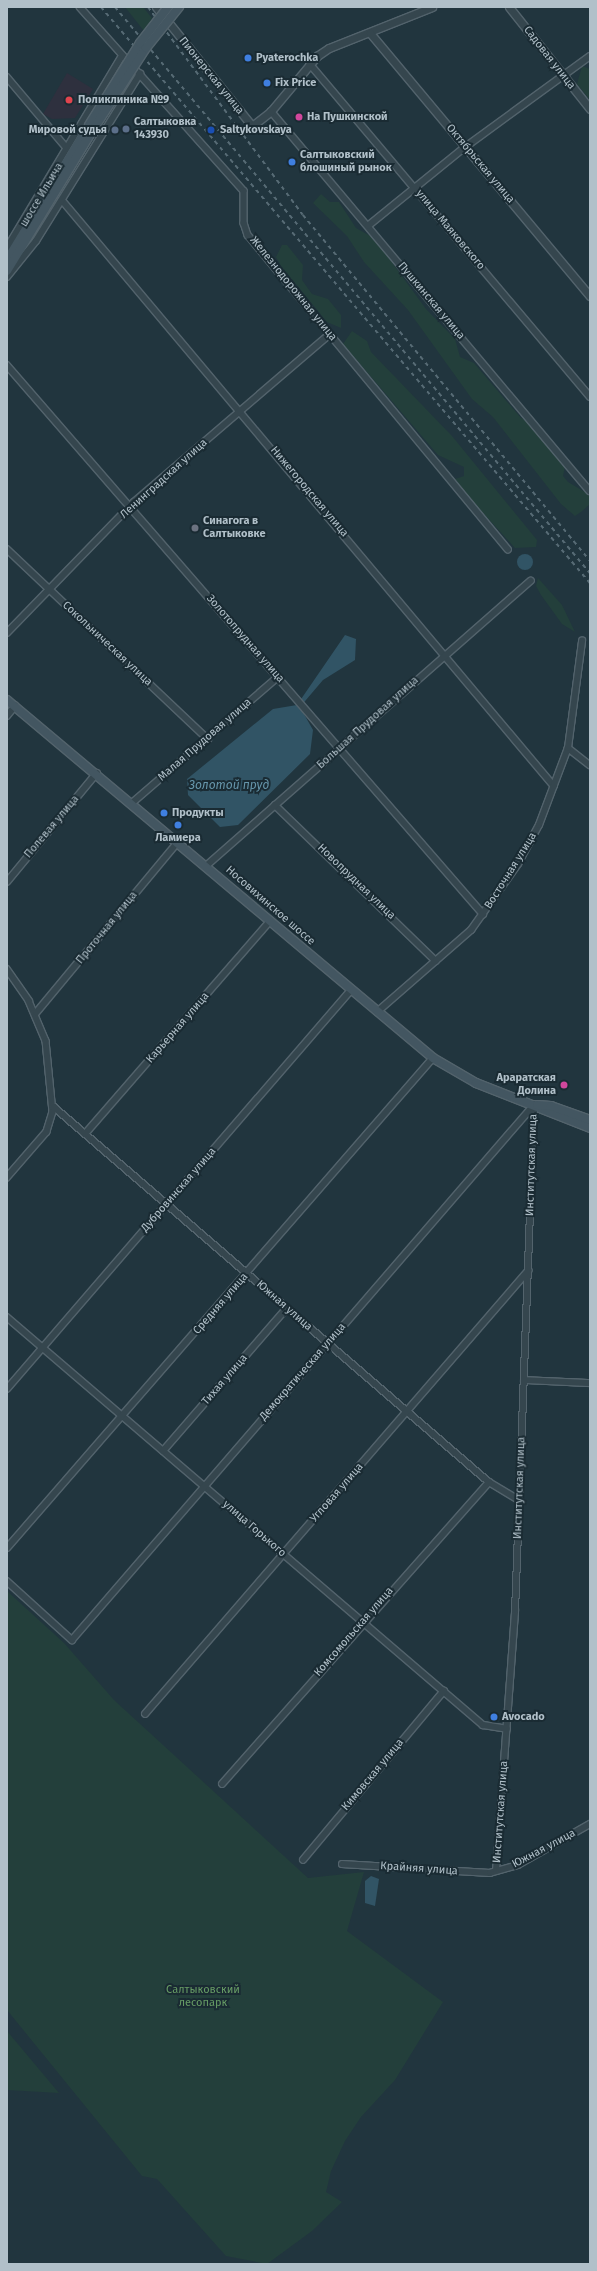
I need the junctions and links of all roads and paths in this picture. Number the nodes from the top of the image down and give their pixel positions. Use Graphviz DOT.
graph roads {
  1 [pos="80,7"];
  2 [pos="155,7"];
  3 [pos="168,7"];
  4 [pos="172,7"];
  5 [pos="179,7"];
  6 [pos="432,7"];
  7 [pos="508,7"];
  8 [pos="164,18"];
  9 [pos="370,33"];
  10 [pos="122,56"];
  11 [pos="590,56"];
  12 [pos="310,64"];
  13 [pos="140,74"];
  14 [pos="562,76"];
  15 [pos="7,77"];
  16 [pos="106,82"];
  17 [pos="127,95"];
  18 [pos="590,109"];
  19 [pos="271,111"];
  20 [pos="92,127"];
  21 [pos="66,147"];
  22 [pos="466,147"];
  23 [pos="414,188"];
  24 [pos="62,200"];
  25 [pos="368,226"];
  26 [pos="8,245"];
  27 [pos="7,260"];
  28 [pos="7,271"];
  29 [pos="7,277"];
  30 [pos="590,296"];
  31 [pos="329,334"];
  32 [pos="7,364"];
  33 [pos="590,397"];
  34 [pos="242,412"];
  35 [pos="590,491"];
  36 [pos="130,506"];
  37 [pos="7,549"];
  38 [pos="508,550"];
  39 [pos="530,581"];
  40 [pos="49,590"];
  41 [pos="7,633"];
  42 [pos="582,640"];
  43 [pos="445,654"];
  44 [pos="278,677"];
  45 [pos="7,700"];
  46 [pos="15,706"];
  47 [pos="7,716"];
  48 [pos="208,738"];
  49 [pos="340,748"];
  50 [pos="568,748"];
  51 [pos="590,765"];
  52 [pos="97,773"];
  53 [pos="554,786"];
  54 [pos="132,803"];
  55 [pos="275,805"];
  56 [pos="178,842"];
  57 [pos="206,866"];
  58 [pos="7,882"];
  59 [pos="483,914"];
  60 [pos="270,921"];
  61 [pos="436,961"];
  62 [pos="7,970"];
  63 [pos="351,990"];
  64 [pos="377,1012"];
  65 [pos="36,1013"];
  66 [pos="433,1058"];
  67 [pos="534,1105"];
  68 [pos="53,1106"];
  69 [pos="590,1120"];
  70 [pos="590,1128"];
  71 [pos="85,1134"];
  72 [pos="7,1178"];
  73 [pos="166,1204"];
  74 [pos="528,1271"];
  75 [pos="248,1274"];
  76 [pos="287,1308"];
  77 [pos="7,1317"];
  78 [pos="328,1344"];
  79 [pos="43,1348"];
  80 [pos="524,1380"];
  81 [pos="590,1383"];
  82 [pos="7,1389"];
  83 [pos="407,1412"];
  84 [pos="124,1417"];
  85 [pos="163,1451"];
  86 [pos="489,1482"];
  87 [pos="205,1486"];
  88 [pos="519,1500"];
  89 [pos="7,1548"];
  90 [pos="284,1554"];
  91 [pos="7,1581"];
  92 [pos="362,1622"];
  93 [pos="444,1691"];
  94 [pos="145,1714"];
  95 [pos="507,1728"];
  96 [pos="222,1784"];
  97 [pos="590,1824"];
  98 [pos="303,1860"];
  99 [pos="342,1864"];
  100 [pos="496,1872"];
  1 -- 10 [label="street, Железнодорожная улица"];
  2 -- 8 [label="street, Пионерская улица"];
  3 -- 20 [label="main road, bridge"];
  4 -- 8 [label="street"];
  5 -- 20 [label="main road, bridge"];
  6 -- 9 [label="street"];
  7 -- 14 [label="street, Садовая улица"];
  8 -- 19 [label="street, Пионерская улица"];
  9 -- 12 [label="street"];
  9 -- 22 [label="street, Октябрьская улица"];
  10 -- 13 [label="street, Железнодорожная улица"];
  10 -- 16 [label="street"];
  11 -- 14 [label="street"];
  12 -- 19 [label="street"];
  12 -- 23 [label="street, улица Маяковского"];
  13 -- 17 [label="street"];
  13 -- 31 [label="street, Железнодорожная улица"];
  14 -- 18 [label="street, Садовая улица"];
  14 -- 22 [label="street"];
  15 -- 21 [label="street"];
  16 -- 17 [label="street"];
  16 -- 21 [label="street"];
  17 -- 24 [label="street"];
  19 -- 25 [label="street, Пушкинская улица"];
  20 -- 27 [label="main road, шоссе Ильича"];
  20 -- 28 [label="main road, шоссе Ильича"];
  21 -- 26 [label="street"];
  22 -- 23 [label="street"];
  22 -- 30 [label="street, Октябрьская улица"];
  23 -- 25 [label="street"];
  23 -- 33 [label="street, улица Маяковского"];
  24 -- 29 [label="street"];
  24 -- 34 [label="street, Нижегородская улица"];
  25 -- 35 [label="street, Пушкинская улица"];
  31 -- 34 [label="street, Ленинградская улица"];
  31 -- 38 [label="street, Железнодорожная улица"];
  32 -- 36 [label="street, Золотопрудная улица"];
  34 -- 36 [label="street, Ленинградская улица"];
  34 -- 43 [label="street, Нижегородская улица"];
  36 -- 40 [label="street, Ленинградская улица"];
  36 -- 44 [label="street, Золотопрудная улица"];
  37 -- 40 [label="street, Сокольническая улица"];
  39 -- 43 [label="street, Большая Прудовая улица"];
  40 -- 41 [label="street, Ленинградская улица"];
  40 -- 48 [label="street, Сокольническая улица"];
  42 -- 50 [label="street, Восточная улица"];
  43 -- 49 [label="street, Большая Прудовая улица"];
  43 -- 53 [label="street, Нижегородская улица"];
  44 -- 48 [label="street, Малая Прудовая улица"];
  44 -- 49 [label="street, Золотопрудная улица"];
  45 -- 46 [label="main road, Носовихинское шоссе"];
  46 -- 47 [label="street"];
  46 -- 52 [label="main road, Носовихинское шоссе"];
  48 -- 54 [label="street, Малая Прудовая улица"];
  49 -- 55 [label="street, Большая Прудовая улица"];
  49 -- 59 [label="street, Золотопрудная улица"];
  50 -- 51 [label="street"];
  50 -- 53 [label="street, Восточная улица"];
  52 -- 54 [label="main road, Носовихинское шоссе"];
  52 -- 58 [label="street, Полевая улица"];
  53 -- 59 [label="street, Восточная улица"];
  54 -- 56 [label="main road, Носовихинское шоссе"];
  55 -- 57 [label="street, Большая Прудовая улица"];
  55 -- 61 [label="street, Новопрудная улица"];
  56 -- 57 [label="main road, Носовихинское шоссе"];
  56 -- 65 [label="street, Проточная улица"];
  57 -- 60 [label="main road, Носовихинское шоссе"];
  59 -- 61 [label="street, Восточная улица"];
  60 -- 63 [label="main road, Носовихинское шоссе"];
  60 -- 71 [label="street, Карьерная улица"];
  61 -- 64 [label="street, Восточная улица"];
  62 -- 65 [label="street"];
  63 -- 64 [label="main road, Носовихинское шоссе"];
  63 -- 73 [label="street, Дубровинская улица"];
  64 -- 66 [label="main road, Носовихинское шоссе"];
  65 -- 68 [label="street"];
  66 -- 67 [label="main road, Носовихинское шоссе"];
  66 -- 75 [label="street, Средняя улица"];
  67 -- 69 [label="main road"];
  67 -- 70 [label="main road"];
  67 -- 74 [label="street, Институтская улица"];
  67 -- 78 [label="street, Демократическая улица"];
  68 -- 71 [label="street, Южная улица"];
  68 -- 72 [label="street"];
  71 -- 73 [label="street, Южная улица"];
  73 -- 75 [label="street, Южная улица"];
  73 -- 79 [label="street, Дубровинская улица"];
  74 -- 80 [label="street, Институтская улица"];
  74 -- 83 [label="street, Угловая улица"];
  75 -- 76 [label="street, Южная улица"];
  75 -- 84 [label="street, Средняя улица"];
  76 -- 78 [label="street, Южная улица"];
  76 -- 85 [label="street, Тихая улица"];
  77 -- 79 [label="street, улица Горького"];
  78 -- 83 [label="street, Южная улица"];
  78 -- 87 [label="street, Демократическая улица"];
  79 -- 82 [label="street, Дубровинская улица"];
  79 -- 84 [label="street, улица Горького"];
  80 -- 81 [label="street"];
  80 -- 88 [label="street, Институтская улица"];
  83 -- 86 [label="street, Южная улица"];
  83 -- 90 [label="street, Угловая улица"];
  84 -- 85 [label="street, улица Горького"];
  84 -- 89 [label="street, Средняя улица"];
  85 -- 87 [label="street, улица Горького"];
  86 -- 88 [label="street, Южная улица"];
  86 -- 92 [label="street, Комсомольская улица"];
  87 -- 90 [label="street, улица Горького"];
  87 -- 91 [label="street, Демократическая улица"];
  88 -- 95 [label="street, Институтская улица"];
  90 -- 92 [label="street, улица Горького"];
  90 -- 94 [label="street, Угловая улица"];
  92 -- 93 [label="street, улица Горького"];
  92 -- 96 [label="street, Комсомольская улица"];
  93 -- 95 [label="street, улица Горького"];
  93 -- 98 [label="street, Кимовская улица"];
  95 -- 100 [label="street, Институтская улица"];
  97 -- 100 [label="street, Южная улица"];
  99 -- 100 [label="street, Крайняя улица"];
}
